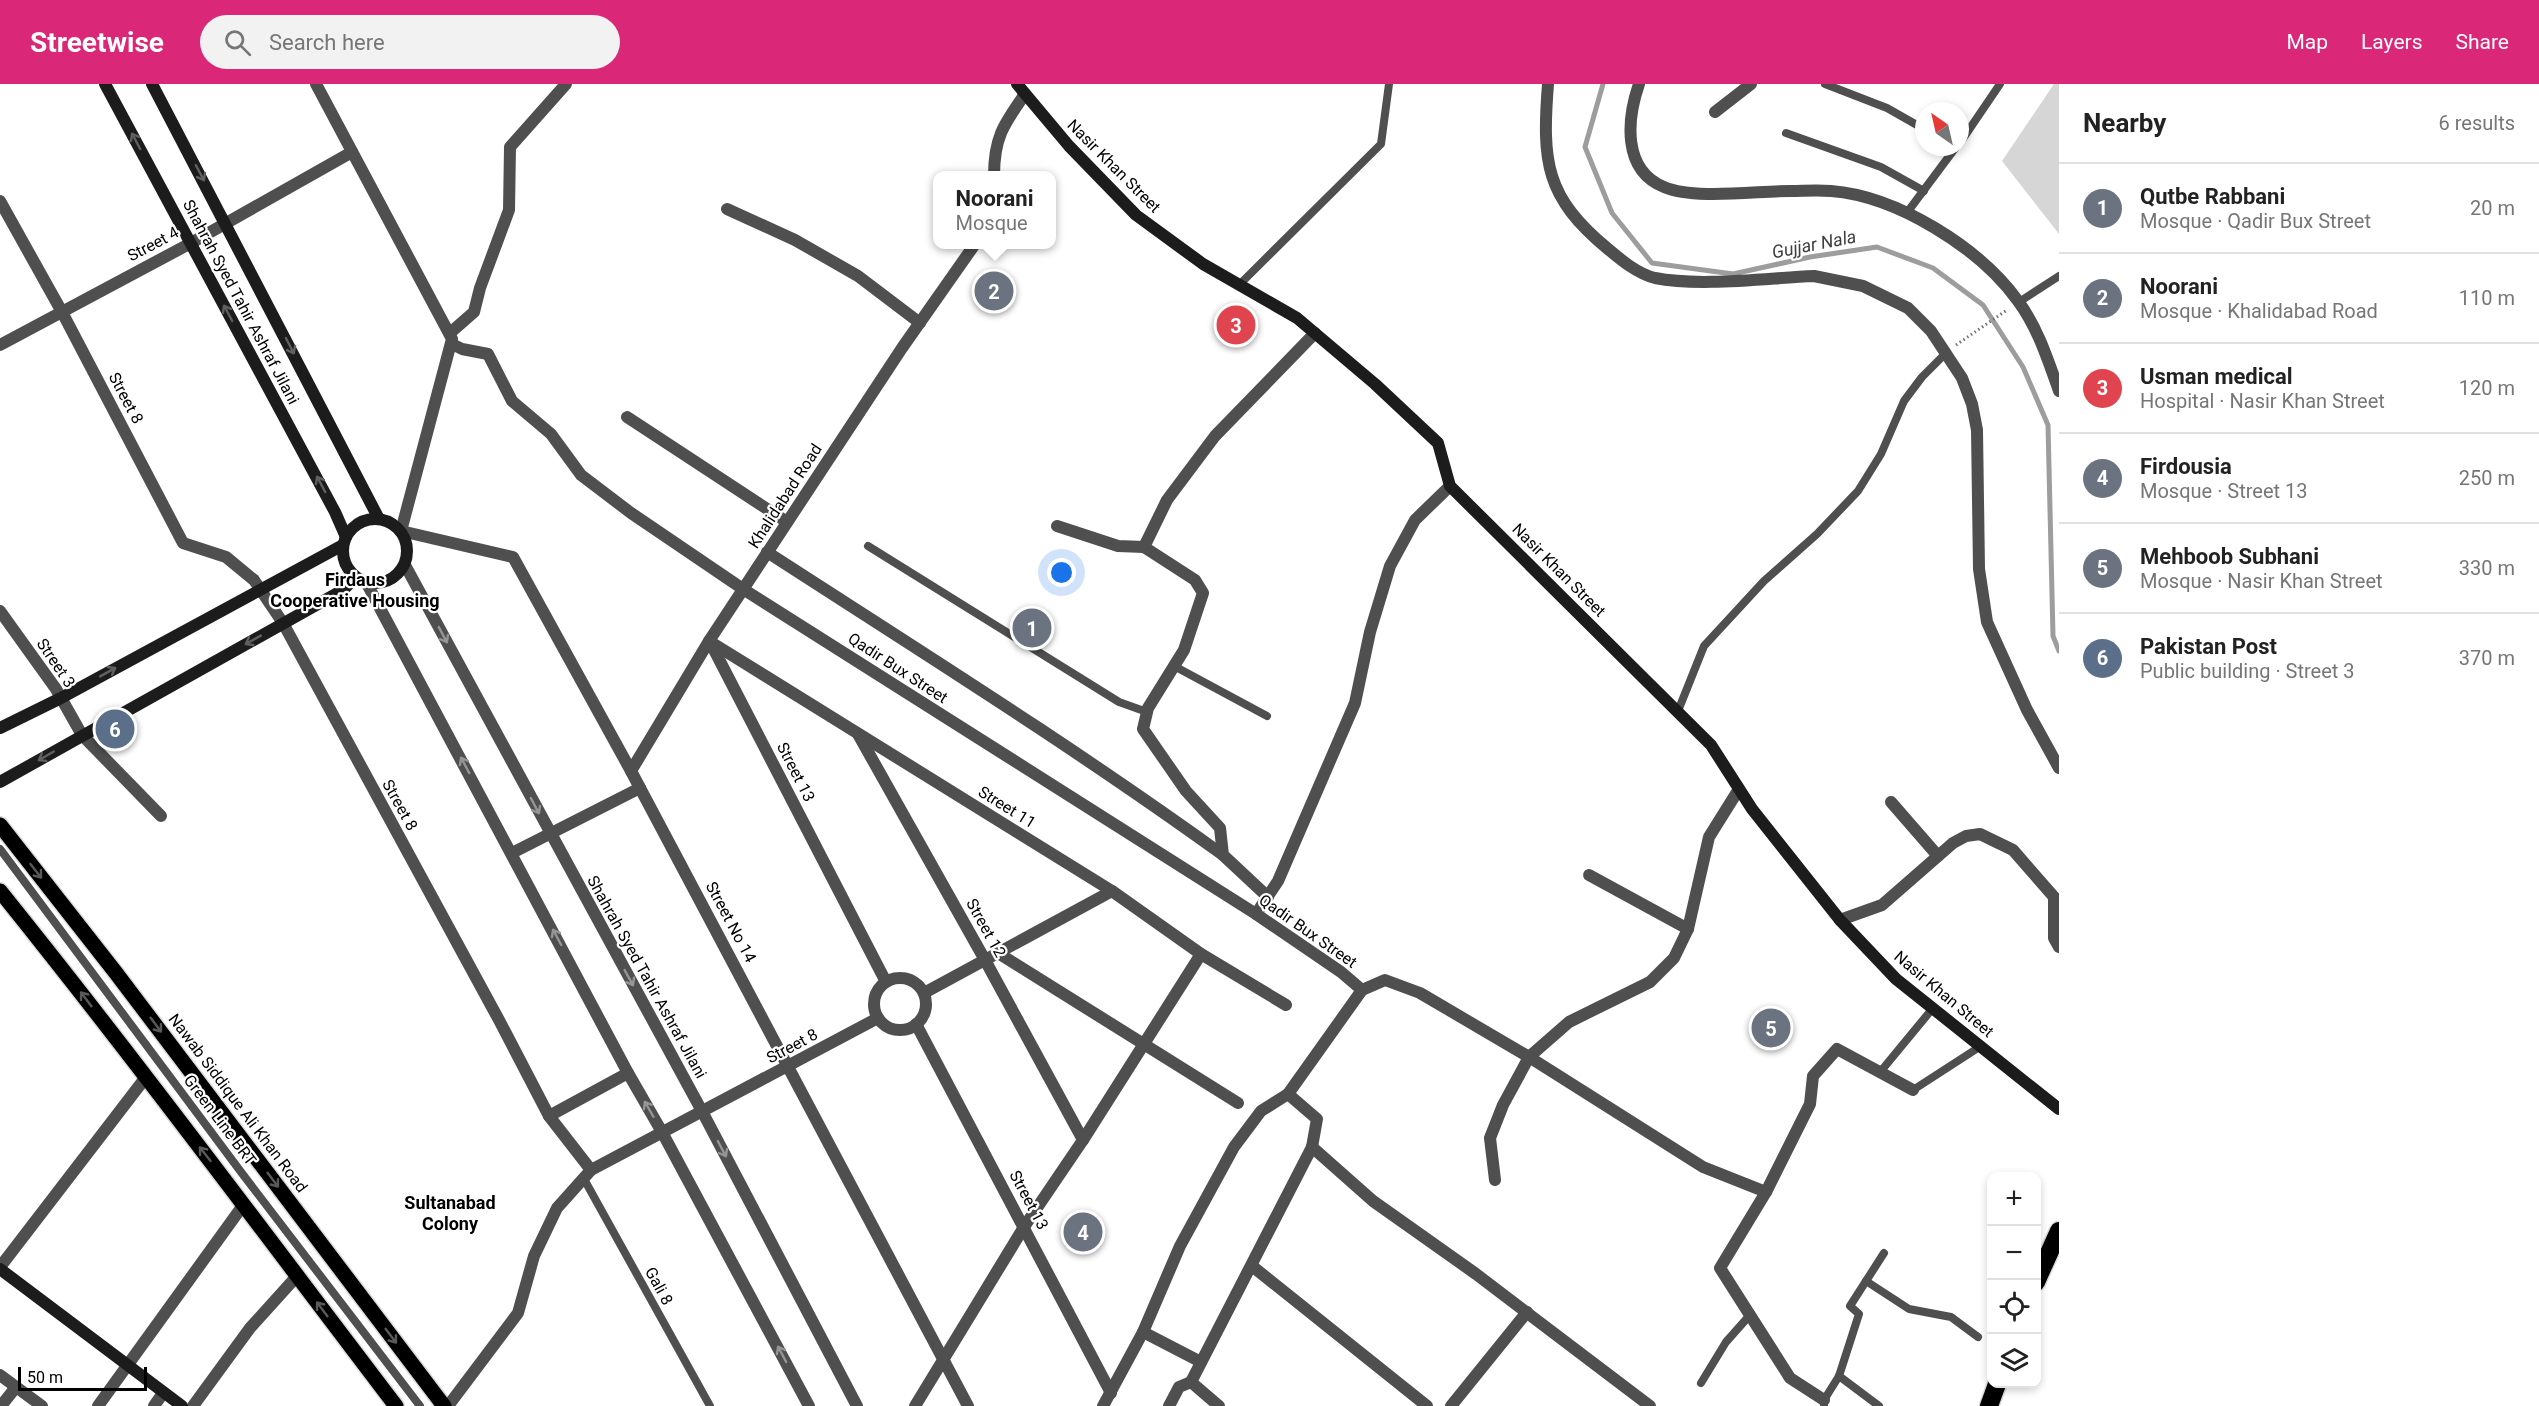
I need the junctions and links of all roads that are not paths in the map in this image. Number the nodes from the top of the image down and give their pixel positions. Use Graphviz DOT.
graph roads {
  1 [pos="105,84"];
  2 [pos="152,84"];
  3 [pos="316,84"];
  4 [pos="566,84"];
  5 [pos="1389,84"];
  6 [pos="1548,84"];
  7 [pos="1639,84"];
  8 [pos="1751,84"];
  9 [pos="1825,84"];
  10 [pos="2000,84"];
  11 [pos="1021,89"];
  12 [pos="1714,112"];
  13 [pos="1915,124"];
  14 [pos="1969,128"];
  15 [pos="1786,132"];
  16 [pos="352,152"];
  17 [pos="1949,156"];
  18 [pos="994,171"];
  19 [pos="1924,191"];
  20 [pos="0,201"];
  21 [pos="727,209"];
  22 [pos="1906,214"];
  23 [pos="226,222"];
  24 [pos="191,243"];
  25 [pos="972,249"];
  26 [pos="2059,276"];
  27 [pos="1239,285"];
  28 [pos="2019,302"];
  29 [pos="62,312"];
  30 [pos="920,323"];
  31 [pos="1315,333"];
  32 [pos="451,339"];
  33 [pos="0,345"];
  34 [pos="1947,352"];
  35 [pos="2059,391"];
  36 [pos="627,417"];
  37 [pos="1450,486"];
  38 [pos="379,519"];
  39 [pos="788,522"];
  40 [pos="1057,526"];
  41 [pos="401,531"];
  42 [pos="345,541"];
  43 [pos="868,546"];
  44 [pos="1144,547"];
  45 [pos="767,552"];
  46 [pos="405,565"];
  47 [pos="361,580"];
  48 [pos="260,589"];
  49 [pos="743,589"];
  50 [pos="0,611"];
  51 [pos="283,623"];
  52 [pos="709,640"];
  53 [pos="1174,666"];
  54 [pos="61,698"];
  55 [pos="1678,711"];
  56 [pos="1147,712"];
  57 [pos="1267,716"];
  58 [pos="0,728"];
  59 [pos="858,733"];
  60 [pos="82,735"];
  61 [pos="2059,768"];
  62 [pos="631,771"];
  63 [pos="0,782"];
  64 [pos="640,788"];
  65 [pos="1739,789"];
  66 [pos="1891,802"];
  67 [pos="161,816"];
  68 [pos="0,825"];
  69 [pos="550,835"];
  70 [pos="0,849"];
  71 [pos="512,853"];
  72 [pos="1223,855"];
  73 [pos="1938,856"];
  74 [pos="1589,875"];
  75 [pos="0,891"];
  76 [pos="1112,891"];
  77 [pos="1268,897"];
  78 [pos="1256,914"];
  79 [pos="1840,920"];
  80 [pos="1689,929"];
  81 [pos="2059,947"];
  82 [pos="998,953"];
  83 [pos="1201,954"];
  84 [pos="985,960"];
  85 [pos="886,982"];
  86 [pos="1362,990"];
  87 [pos="924,993"];
  88 [pos="1286,1005"];
  89 [pos="1933,1008"];
  90 [pos="878,1018"];
  91 [pos="916,1024"];
  92 [pos="1143,1044"];
  93 [pos="1981,1046"];
  94 [pos="1529,1057"];
  95 [pos="789,1066"];
  96 [pos="1881,1071"];
  97 [pos="628,1073"];
  98 [pos="146,1077"];
  99 [pos="1913,1090"];
  100 [pos="1288,1094"];
  101 [pos="1238,1103"];
  102 [pos="2059,1109"];
  103 [pos="703,1113"];
  104 [pos="549,1116"];
  105 [pos="662,1132"];
  106 [pos="1083,1140"];
  107 [pos="1312,1147"];
  108 [pos="588,1174"];
  109 [pos="1495,1180"];
  110 [pos="1766,1192"];
  111 [pos="244,1204"];
  112 [pos="1024,1227"];
  113 [pos="2059,1231"];
  114 [pos="1884,1252"];
  115 [pos="1252,1266"];
  116 [pos="0,1268"];
  117 [pos="297,1276"];
  118 [pos="2038,1280"];
  119 [pos="1866,1281"];
  120 [pos="1527,1312"];
  121 [pos="1750,1316"];
  122 [pos="1143,1332"];
  123 [pos="1978,1337"];
  124 [pos="944,1357"];
  125 [pos="1201,1362"];
  126 [pos="128,1366"];
  127 [pos="0,1375"];
  128 [pos="1839,1376"];
  129 [pos="1191,1382"];
  130 [pos="1701,1383"];
  131 [pos="16,1387"];
  132 [pos="1995,1388"];
  133 [pos="164,1393"];
  134 [pos="1111,1393"];
  135 [pos="1824,1403"];
  136 [pos="2,1406"];
  137 [pos="42,1406"];
  138 [pos="98,1406"];
  139 [pos="154,1406"];
  140 [pos="182,1406"];
  141 [pos="193,1406"];
  142 [pos="396,1406"];
  143 [pos="420,1406"];
  144 [pos="446,1406"];
  145 [pos="710,1406"];
  146 [pos="809,1406"];
  147 [pos="857,1406"];
  148 [pos="915,1406"];
  149 [pos="968,1406"];
  150 [pos="1103,1406"];
  151 [pos="1169,1406"];
  152 [pos="1219,1406"];
  153 [pos="1427,1406"];
  154 [pos="1451,1406"];
  155 [pos="1650,1406"];
  156 [pos="1879,1406"];
  157 [pos="1989,1406"];
  24 -- 1 [label="street, Shahrah Syed Tahir Ashraf Jilani, one-way"];
  2 -- 23 [label="street, Shahrah Syed Tahir Ashraf Jilani, one-way"];
  3 -- 16 [label="street"];
  4 -- 32 [label="street"];
  5 -- 27 [label="lane"];
  6 -- 34 [label="street"];
  7 -- 22 [label="street"];
  8 -- 12 [label="street"];
  9 -- 13 [label="lane"];
  10 -- 14 [label="lane"];
  11 -- 18 [label="street"];
  11 -- 27 [label="street, Nasir Khan Street"];
  15 -- 19 [label="lane"];
  16 -- 23 [label="street, Street 4"];
  16 -- 32 [label="street"];
  17 -- 19 [label="lane"];
  19 -- 22 [label="lane"];
  20 -- 29 [label="street, Street 8"];
  21 -- 30 [label="street"];
  22 -- 28 [label="street"];
  23 -- 24 [label="street, Street 4"];
  23 -- 38 [label="street, Shahrah Syed Tahir Ashraf Jilani, one-way"];
  24 -- 29 [label="street, Street 4"];
  42 -- 24 [label="street, Shahrah Syed Tahir Ashraf Jilani, one-way"];
  25 -- 30 [label="street, Khalidabad Road"];
  26 -- 28 [label="lane"];
  27 -- 31 [label="street, Nasir Khan Street"];
  28 -- 35 [label="street"];
  29 -- 33 [label="street, Street 4"];
  29 -- 48 [label="street, Street 8"];
  30 -- 39 [label="street, Khalidabad Road"];
  31 -- 37 [label="street, Nasir Khan Street"];
  31 -- 44 [label="street"];
  32 -- 41 [label="street"];
  32 -- 49 [label="street, Qadir Bux Street"];
  34 -- 55 [label="lane"];
  34 -- 61 [label="street"];
  36 -- 39 [label="street"];
  37 -- 55 [label="street, Nasir Khan Street"];
  37 -- 77 [label="street"];
  38 -- 41 [label="street"];
  38 -- 42 [label="street"];
  39 -- 45 [label="street, Khalidabad Road"];
  40 -- 44 [label="street"];
  41 -- 46 [label="street"];
  41 -- 62 [label="street, Street No 14"];
  42 -- 47 [label="street"];
  42 -- 48 [label="street"];
  43 -- 56 [label="lane"];
  44 -- 53 [label="street"];
  45 -- 49 [label="street, Khalidabad Road"];
  45 -- 72 [label="street"];
  46 -- 47 [label="street"];
  46 -- 69 [label="street, Shahrah Syed Tahir Ashraf Jilani, one-way"];
  47 -- 51 [label="street"];
  71 -- 47 [label="street, one-way"];
  48 -- 51 [label="street, Street 8"];
  54 -- 48 [label="street, one-way"];
  49 -- 52 [label="street, Khalidabad Road"];
  49 -- 78 [label="street, Qadir Bux Street"];
  50 -- 54 [label="street, Street 3"];
  51 -- 60 [label="street, one-way"];
  51 -- 104 [label="street, Street 8"];
  52 -- 59 [label="street, Street 11"];
  52 -- 62 [label="street, Khalidabad Road"];
  52 -- 85 [label="street, Street 13"];
  53 -- 56 [label="street"];
  53 -- 57 [label="lane"];
  54 -- 58 [label="street"];
  54 -- 60 [label="street, Street 3"];
  55 -- 65 [label="street, Nasir Khan Street"];
  56 -- 72 [label="street"];
  59 -- 76 [label="street, Street 11"];
  59 -- 84 [label="street, Street 12"];
  60 -- 63 [label="street, one-way"];
  60 -- 67 [label="street, Street 3"];
  62 -- 64 [label="street, Street No 14"];
  64 -- 69 [label="street"];
  64 -- 95 [label="street, Street No 14"];
  65 -- 79 [label="street, Nasir Khan Street"];
  65 -- 80 [label="street"];
  66 -- 73 [label="street"];
  68 -- 144 [label="main road, Nawab Siddique Ali Khan Road, one-way"];
  69 -- 71 [label="street"];
  69 -- 103 [label="street, Shahrah Syed Tahir Ashraf Jilani, one-way"];
  70 -- 143 [label="lane, Green Line BRT"];
  97 -- 71 [label="street, one-way"];
  72 -- 77 [label="street"];
  73 -- 79 [label="street"];
  73 -- 81 [label="street"];
  74 -- 80 [label="street"];
  98 -- 75 [label="main road, one-way"];
  76 -- 82 [label="street"];
  76 -- 83 [label="street, Street 11"];
  77 -- 78 [label="street"];
  78 -- 86 [label="street, Qadir Bux Street"];
  79 -- 89 [label="street, Nasir Khan Street"];
  80 -- 94 [label="street"];
  82 -- 84 [label="street"];
  82 -- 92 [label="street"];
  83 -- 88 [label="street, Street 11"];
  83 -- 92 [label="street"];
  84 -- 87 [label="street"];
  84 -- 106 [label="street, Street 12"];
  85 -- 87 [label="street"];
  85 -- 90 [label="street"];
  86 -- 94 [label="street"];
  86 -- 100 [label="street"];
  87 -- 91 [label="street"];
  89 -- 93 [label="street, Nasir Khan Street"];
  89 -- 96 [label="lane"];
  90 -- 91 [label="street"];
  90 -- 95 [label="street, Street 8"];
  91 -- 112 [label="street, Street 13"];
  92 -- 101 [label="street"];
  92 -- 106 [label="street"];
  93 -- 99 [label="lane"];
  93 -- 102 [label="street, Nasir Khan Street"];
  94 -- 109 [label="street"];
  94 -- 110 [label="street"];
  95 -- 103 [label="street, Street 8"];
  95 -- 124 [label="street, Street No 14"];
  96 -- 99 [label="street"];
  96 -- 110 [label="street"];
  97 -- 104 [label="street"];
  105 -- 97 [label="street, one-way"];
  111 -- 98 [label="main road, one-way"];
  98 -- 116 [label="street"];
  100 -- 107 [label="street"];
  100 -- 122 [label="street"];
  103 -- 105 [label="street, Street 8"];
  103 -- 147 [label="street, Shahrah Syed Tahir Ashraf Jilani, one-way"];
  104 -- 108 [label="street, Street 8"];
  105 -- 108 [label="street, Street 8"];
  146 -- 105 [label="street, one-way"];
  106 -- 112 [label="street"];
  107 -- 115 [label="street"];
  107 -- 120 [label="street"];
  108 -- 144 [label="street"];
  108 -- 145 [label="lane, Gali 8"];
  110 -- 121 [label="street"];
  111 -- 117 [label="main road"];
  111 -- 126 [label="street"];
  112 -- 124 [label="street"];
  112 -- 134 [label="street, Street 13"];
  113 -- 118 [label="highway"];
  114 -- 119 [label="lane"];
  115 -- 125 [label="street"];
  115 -- 153 [label="street"];
  116 -- 126 [label="street"];
  117 -- 141 [label="street"];
  142 -- 117 [label="main road, one-way"];
  119 -- 123 [label="lane"];
  119 -- 128 [label="lane"];
  120 -- 154 [label="street"];
  120 -- 155 [label="street"];
  121 -- 130 [label="lane"];
  121 -- 135 [label="street"];
  122 -- 125 [label="street"];
  122 -- 134 [label="street"];
  124 -- 148 [label="street"];
  124 -- 149 [label="street, Street No 14"];
  125 -- 129 [label="street"];
  126 -- 133 [label="street"];
  126 -- 138 [label="street"];
  127 -- 131 [label="street"];
  128 -- 135 [label="lane"];
  128 -- 156 [label="lane"];
  129 -- 151 [label="street"];
  129 -- 152 [label="street"];
  131 -- 136 [label="street"];
  131 -- 137 [label="street"];
  132 -- 157 [label="highway"];
  133 -- 139 [label="street"];
  133 -- 140 [label="street"];
  134 -- 150 [label="street"];
}
